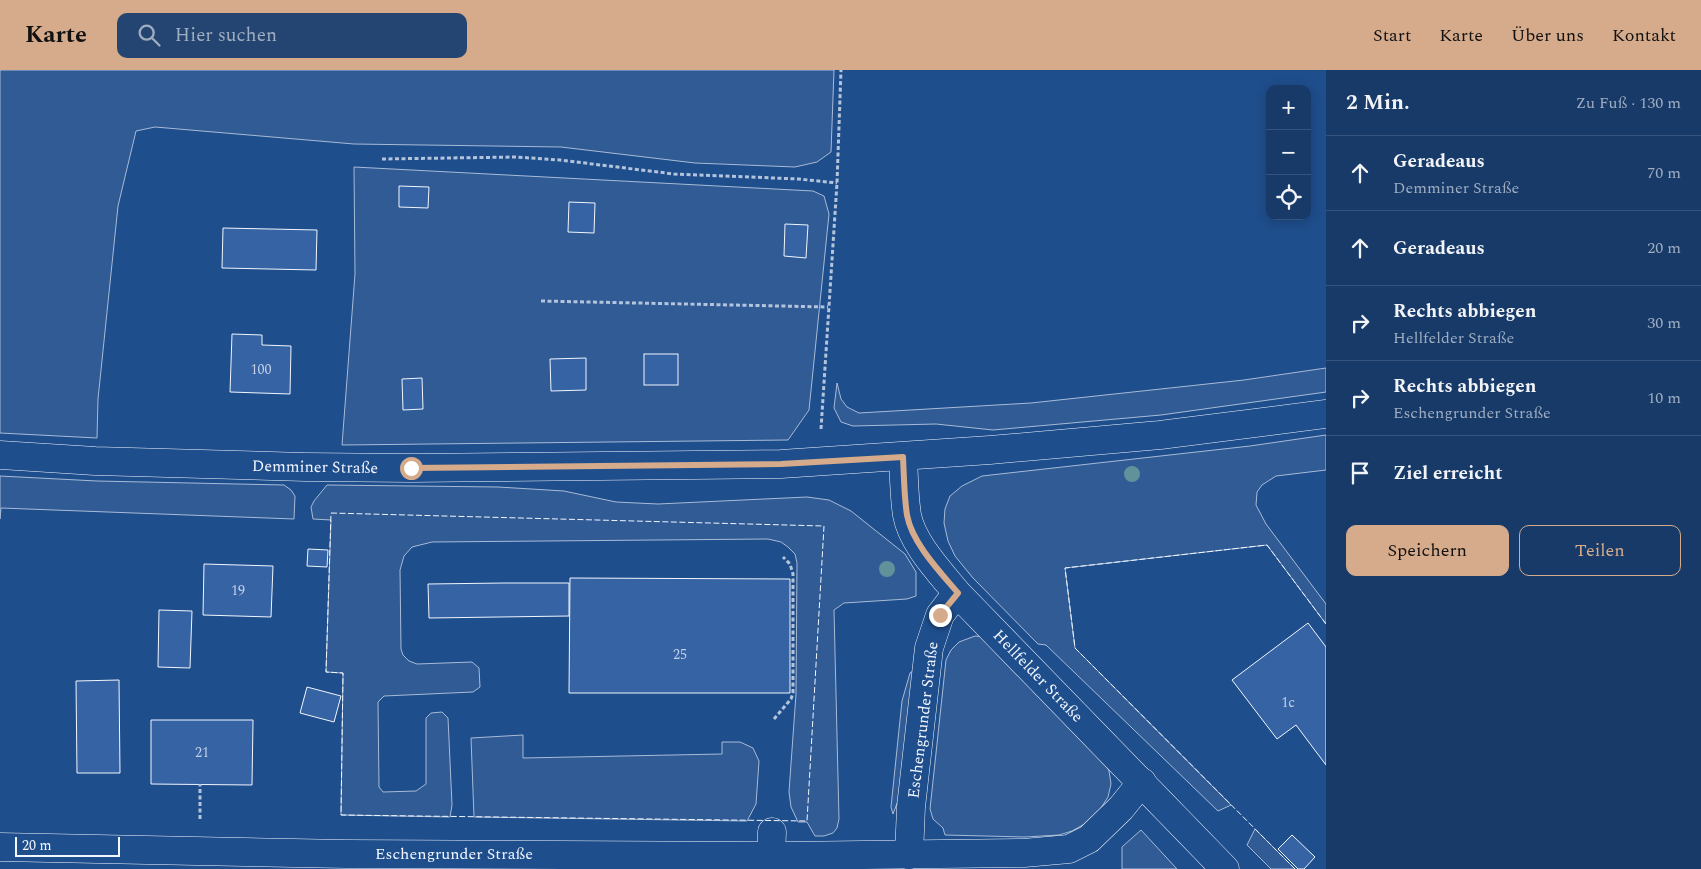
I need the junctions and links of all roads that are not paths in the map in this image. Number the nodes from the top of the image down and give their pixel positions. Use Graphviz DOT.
graph roads {
  1 [pos="1326,414"];
  2 [pos="0,455"];
  3 [pos="903,457"];
  4 [pos="958,593"];
  5 [pos="1142,782"];
  6 [pos="0,847"];
  7 [pos="909,854"];
  8 [pos="141,859"];
  9 [pos="1224,869"];
  1 -- 3 [label="street, Demminer Straße"];
  2 -- 3 [label="street, Demminer Straße"];
  3 -- 4 [label="street, Hellfelder Straße"];
  4 -- 5 [label="street, Hellfelder Straße"];
  4 -- 7 [label="street, Eschengrunder Straße"];
  5 -- 7 [label="street, Eschengrunder Straße"];
  5 -- 9 [label="street, Hellfelder Straße"];
  6 -- 8 [label="street, Eschengrunder Straße"];
  7 -- 8 [label="street, Eschengrunder Straße"];
}
